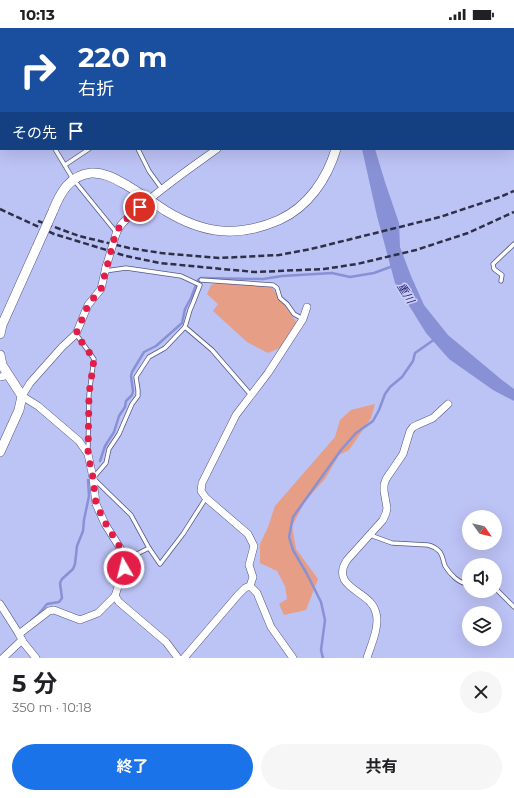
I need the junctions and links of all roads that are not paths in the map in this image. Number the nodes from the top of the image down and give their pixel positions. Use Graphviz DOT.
graph roads {
  1 [pos="56,150"];
  2 [pos="88,150"];
  3 [pos="138,150"];
  4 [pos="216,150"];
  5 [pos="336,150"];
  6 [pos="65,166"];
  7 [pos="73,179"];
  8 [pos="162,189"];
  9 [pos="149,199"];
  10 [pos="116,233"];
  11 [pos="514,244"];
  12 [pos="106,269"];
  13 [pos="201,280"];
  14 [pos="501,281"];
  15 [pos="307,307"];
  16 [pos="303,319"];
  17 [pos="185,326"];
  18 [pos="0,334"];
  19 [pos="76,334"];
  20 [pos="0,355"];
  21 [pos="10,375"];
  22 [pos="0,376"];
  23 [pos="252,394"];
  24 [pos="22,396"];
  25 [pos="448,404"];
  26 [pos="1,446"];
  27 [pos="88,454"];
  28 [pos="93,478"];
  29 [pos="206,498"];
  30 [pos="370,534"];
  31 [pos="149,548"];
  32 [pos="127,559"];
  33 [pos="462,583"];
  34 [pos="250,586"];
  35 [pos="502,595"];
  36 [pos="115,596"];
  37 [pos="0,604"];
  38 [pos="514,607"];
  39 [pos="21,637"];
  40 [pos="3,658"];
  41 [pos="36,658"];
  42 [pos="178,658"];
  43 [pos="184,658"];
  44 [pos="293,658"];
  45 [pos="367,658"];
  1 -- 6 [label="lane"];
  2 -- 6 [label="lane"];
  3 -- 8 [label="lane"];
  4 -- 8 [label="street"];
  5 -- 9 [label="street"];
  6 -- 7 [label="lane"];
  7 -- 9 [label="street"];
  7 -- 10 [label="lane"];
  7 -- 18 [label="street, bridge"];
  8 -- 9 [label="street"];
  9 -- 10 [label="street"];
  10 -- 12 [label="street, bridge"];
  11 -- 14 [label="lane"];
  12 -- 17 [label="lane"];
  12 -- 19 [label="street"];
  13 -- 16 [label="lane"];
  15 -- 16 [label="street"];
  16 -- 23 [label="street"];
  17 -- 23 [label="lane"];
  17 -- 28 [label="lane"];
  19 -- 24 [label="street"];
  19 -- 27 [label="lane"];
  20 -- 21 [label="street"];
  21 -- 22 [label="street"];
  21 -- 24 [label="street"];
  23 -- 29 [label="street"];
  24 -- 26 [label="street"];
  24 -- 27 [label="street"];
  25 -- 30 [label="street"];
  27 -- 28 [label="street"];
  28 -- 31 [label="lane"];
  28 -- 32 [label="street"];
  29 -- 31 [label="lane"];
  29 -- 34 [label="street"];
  30 -- 33 [label="lane"];
  30 -- 45 [label="street"];
  31 -- 32 [label="lane"];
  32 -- 36 [label="street"];
  34 -- 43 [label="street"];
  34 -- 44 [label="street"];
  35 -- 38 [label="lane"];
  36 -- 39 [label="street"];
  36 -- 42 [label="street"];
  37 -- 39 [label="street"];
  39 -- 40 [label="street"];
  39 -- 41 [label="street"];
}
